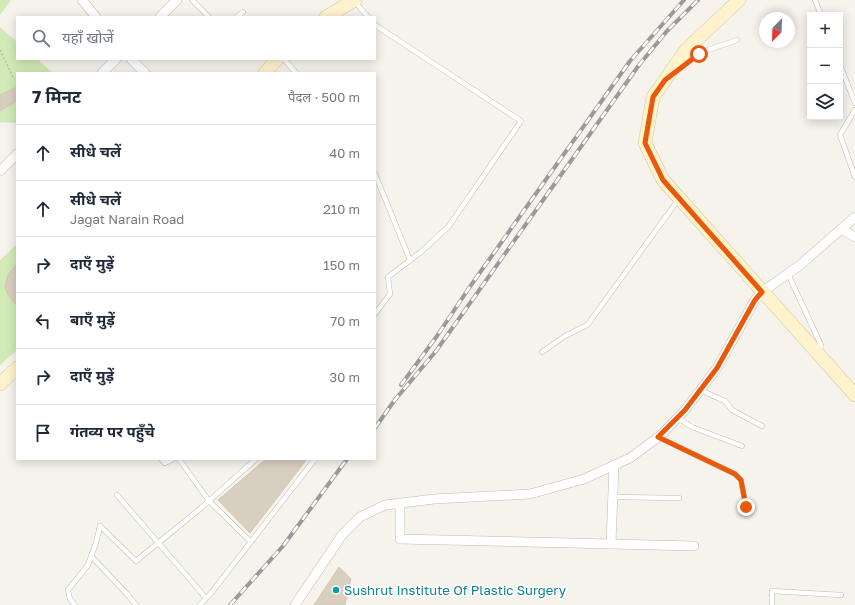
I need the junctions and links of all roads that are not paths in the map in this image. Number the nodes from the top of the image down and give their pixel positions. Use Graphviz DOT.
graph roads {
  1 [pos="82,0"];
  2 [pos="178,0"];
  3 [pos="192,0"];
  4 [pos="354,0"];
  5 [pos="739,0"];
  6 [pos="815,0"];
  7 [pos="243,12"];
  8 [pos="819,12"];
  9 [pos="95,16"];
  10 [pos="161,16"];
  11 [pos="208,16"];
  12 [pos="238,16"];
  13 [pos="328,16"];
  14 [pos="367,16"];
  15 [pos="376,26"];
  16 [pos="737,40"];
  17 [pos="115,60"];
  18 [pos="132,60"];
  19 [pos="276,60"];
  20 [pos="285,60"];
  21 [pos="103,72"];
  22 [pos="144,72"];
  23 [pos="266,72"];
  24 [pos="295,72"];
  25 [pos="843,73"];
  26 [pos="665,80"];
  27 [pos="855,103"];
  28 [pos="855,110"];
  29 [pos="16,155"];
  30 [pos="0,170"];
  31 [pos="376,176"];
  32 [pos="855,177"];
  33 [pos="679,199"];
  34 [pos="855,218"];
  35 [pos="841,229"];
  36 [pos="855,237"];
  37 [pos="410,260"];
  38 [pos="788,274"];
  39 [pos="762,292"];
  40 [pos="376,313"];
  41 [pos="542,352"];
  42 [pos="819,355"];
  43 [pos="16,369"];
  44 [pos="0,384"];
  45 [pos="700,390"];
  46 [pos="855,395"];
  47 [pos="678,418"];
  48 [pos="762,426"];
  49 [pos="658,437"];
  50 [pos="742,446"];
  51 [pos="162,460"];
  52 [pos="171,460"];
  53 [pos="180,460"];
  54 [pos="255,460"];
  55 [pos="314,460"];
  56 [pos="614,465"];
  57 [pos="117,495"];
  58 [pos="613,498"];
  59 [pos="679,498"];
  60 [pos="208,501"];
  61 [pos="400,503"];
  62 [pos="746,507"];
  63 [pos="251,542"];
  64 [pos="159,543"];
  65 [pos="611,544"];
  66 [pos="694,546"];
  67 [pos="91,556"];
  68 [pos="841,595"];
  69 [pos="206,598"];
  70 [pos="75,605"];
  71 [pos="136,605"];
  72 [pos="200,605"];
  73 [pos="295,605"];
  74 [pos="772,605"];
  1 -- 9 [label="street"];
  2 -- 10 [label="street"];
  3 -- 11 [label="lane"];
  4 -- 13 [label="street"];
  4 -- 14 [label="lane"];
  5 -- 26 [label="street"];
  6 -- 8 [label="lane"];
  7 -- 12 [label="lane"];
  15 -- 37 [label="lane"];
  16 -- 26 [label="lane"];
  17 -- 21 [label="street"];
  18 -- 22 [label="street"];
  19 -- 23 [label="street"];
  20 -- 24 [label="lane"];
  25 -- 27 [label="lane"];
  26 -- 33 [label="street"];
  28 -- 32 [label="lane"];
  29 -- 30 [label="street"];
  31 -- 37 [label="lane"];
  33 -- 39 [label="street"];
  33 -- 41 [label="lane"];
  34 -- 35 [label="street"];
  35 -- 36 [label="street"];
  35 -- 38 [label="street"];
  37 -- 40 [label="lane"];
  38 -- 39 [label="street"];
  38 -- 42 [label="lane"];
  39 -- 42 [label="street"];
  39 -- 45 [label="street"];
  42 -- 46 [label="street"];
  43 -- 44 [label="street"];
  45 -- 47 [label="street"];
  45 -- 48 [label="lane"];
  47 -- 49 [label="street"];
  47 -- 50 [label="lane"];
  49 -- 56 [label="street"];
  49 -- 62 [label="lane"];
  51 -- 52 [label="lane"];
  53 -- 60 [label="lane"];
  54 -- 60 [label="lane"];
  55 -- 63 [label="lane"];
  56 -- 58 [label="street"];
  56 -- 61 [label="street"];
  57 -- 64 [label="lane"];
  58 -- 59 [label="lane"];
  58 -- 65 [label="street"];
  60 -- 63 [label="lane"];
  60 -- 64 [label="lane"];
  61 -- 65 [label="street"];
  61 -- 73 [label="street"];
  63 -- 69 [label="lane"];
  64 -- 67 [label="lane"];
  64 -- 69 [label="lane"];
  65 -- 66 [label="street"];
  67 -- 70 [label="lane"];
  67 -- 71 [label="lane"];
  68 -- 74 [label="lane"];
  69 -- 72 [label="lane"];
}
